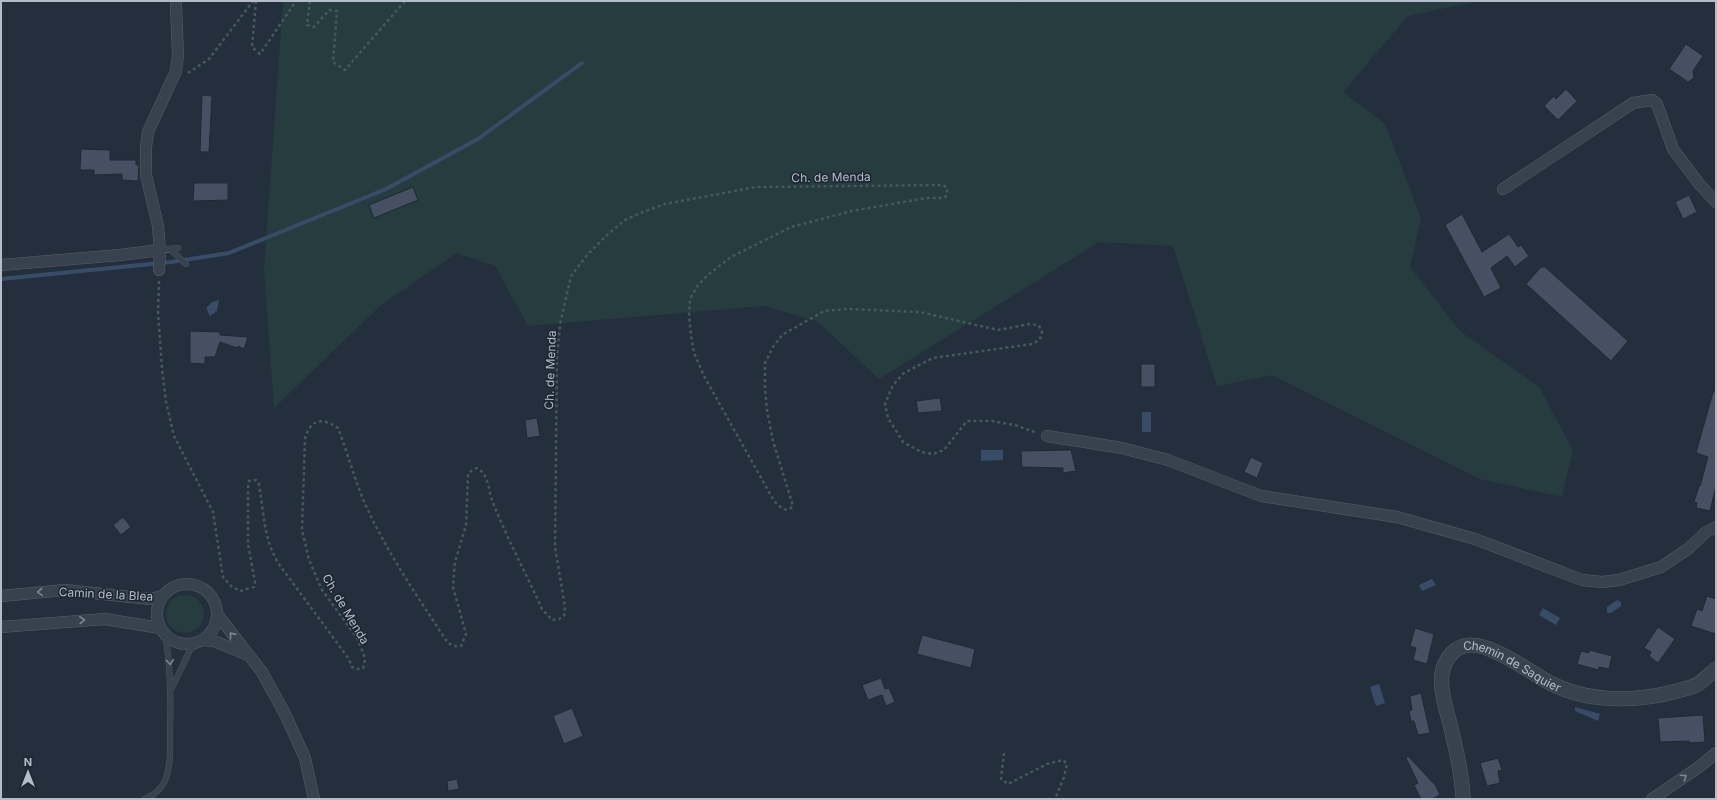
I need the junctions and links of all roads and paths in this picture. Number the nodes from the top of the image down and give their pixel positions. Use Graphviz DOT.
graph roads {
  1 [pos="255,1"];
  2 [pos="296,1"];
  3 [pos="310,1"];
  4 [pos="405,1"];
  5 [pos="176,5"];
  6 [pos="176,71"];
  7 [pos="1503,189"];
  8 [pos="1716,202"];
  9 [pos="178,248"];
  10 [pos="166,252"];
  11 [pos="186,264"];
  12 [pos="1,265"];
  13 [pos="159,270"];
  14 [pos="1047,436"];
  15 [pos="1716,527"];
  16 [pos="1,596"];
  17 [pos="162,596"];
  18 [pos="217,614"];
  19 [pos="1,627"];
  20 [pos="162,631"];
  21 [pos="198,641"];
  22 [pos="248,656"];
  23 [pos="1716,669"];
  24 [pos="171,690"];
  25 [pos="1004,753"];
  26 [pos="1716,753"];
  27 [pos="145,799"];
  28 [pos="314,799"];
  29 [pos="1056,799"];
  30 [pos="1463,799"];
  31 [pos="1652,799"];
  1 -- 2 [label="path"];
  1 -- 6 [label="path"];
  3 -- 4 [label="path"];
  5 -- 6 [label="street"];
  6 -- 10 [label="street"];
  7 -- 8 [label="street"];
  9 -- 10 [label="lane"];
  10 -- 11 [label="lane"];
  10 -- 12 [label="street"];
  10 -- 13 [label="street"];
  13 -- 14 [label="path, Ch. de Menda"];
  14 -- 15 [label="street"];
  17 -- 16 [label="street, Camin de la Blea, one-way"];
  17 -- 18 [label="street"];
  17 -- 20 [label="street"];
  18 -- 21 [label="street"];
  22 -- 18 [label="street, one-way"];
  19 -- 20 [label="street, one-way"];
  20 -- 21 [label="street"];
  20 -- 24 [label="lane, one-way"];
  21 -- 22 [label="street"];
  21 -- 24 [label="lane"];
  22 -- 28 [label="street"];
  23 -- 30 [label="street, Chemin de Saquier"];
  24 -- 27 [label="lane"];
  25 -- 29 [label="path"];
  31 -- 26 [label="street, one-way"];
}
